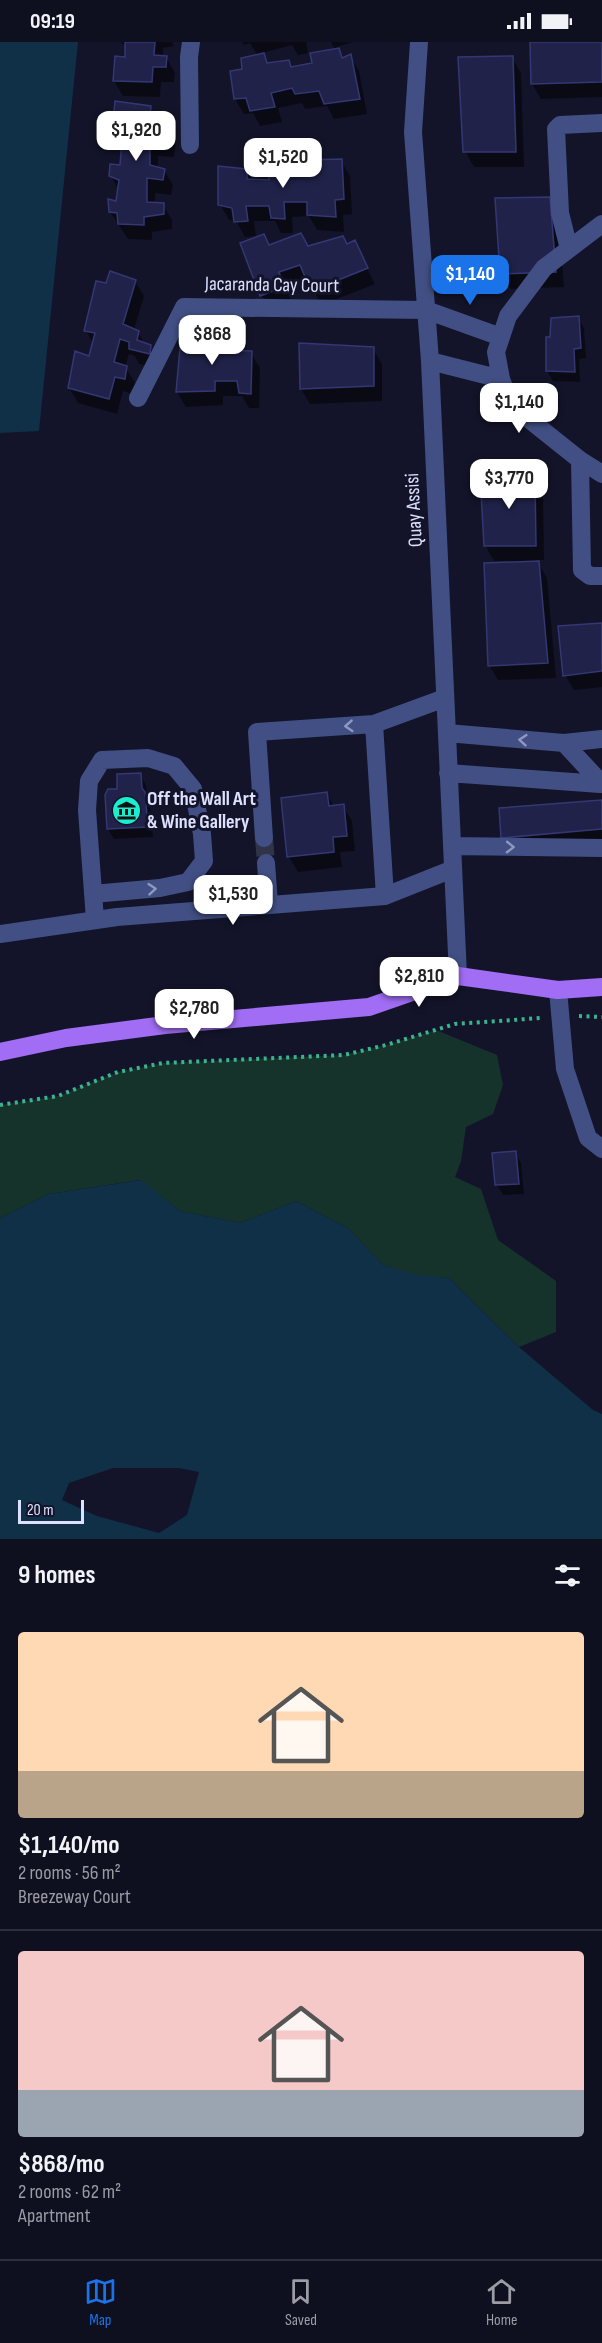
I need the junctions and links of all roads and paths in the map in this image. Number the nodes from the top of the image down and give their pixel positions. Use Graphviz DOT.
graph roads {
  1 [pos="191,42"];
  2 [pos="419,42"];
  3 [pos="602,123"];
  4 [pos="190,145"];
  5 [pos="602,224"];
  6 [pos="569,249"];
  7 [pos="426,309"];
  8 [pos="498,345"];
  9 [pos="430,361"];
  10 [pos="501,378"];
  11 [pos="138,399"];
  12 [pos="579,460"];
  13 [pos="602,474"];
  14 [pos="602,576"];
  15 [pos="445,698"];
  16 [pos="374,724"];
  17 [pos="447,733"];
  18 [pos="602,739"];
  19 [pos="564,743"];
  20 [pos="448,773"];
  21 [pos="601,784"];
  22 [pos="264,838"];
  23 [pos="452,846"];
  24 [pos="602,848"];
  25 [pos="266,863"];
  26 [pos="453,869"];
  27 [pos="93,894"];
  28 [pos="385,896"];
  29 [pos="269,905"];
  30 [pos="95,920"];
  31 [pos="0,934"];
  32 [pos="458,976"];
  33 [pos="602,987"];
  34 [pos="558,990"];
  35 [pos="560,1017"];
  36 [pos="602,1017"];
  37 [pos="0,1052"];
  38 [pos="0,1105"];
  39 [pos="602,1149"];
  1 -- 4 [label="street"];
  2 -- 7 [label="street, Quay Assisi"];
  3 -- 6 [label="street"];
  5 -- 6 [label="street"];
  6 -- 8 [label="street"];
  7 -- 8 [label="street"];
  7 -- 9 [label="street, Quay Assisi"];
  7 -- 11 [label="street, Jacaranda Cay Court"];
  8 -- 10 [label="street"];
  9 -- 10 [label="street"];
  9 -- 15 [label="street, Quay Assisi"];
  10 -- 12 [label="street"];
  12 -- 13 [label="street"];
  12 -- 14 [label="street"];
  15 -- 16 [label="street"];
  15 -- 17 [label="street, Quay Assisi"];
  16 -- 22 [label="street, one-way"];
  16 -- 28 [label="street"];
  19 -- 17 [label="street, one-way"];
  17 -- 20 [label="street, Quay Assisi"];
  18 -- 19 [label="street"];
  19 -- 21 [label="street"];
  20 -- 21 [label="street"];
  20 -- 23 [label="street, Quay Assisi"];
  23 -- 24 [label="street, one-way"];
  23 -- 26 [label="street, Quay Assisi"];
  25 -- 29 [label="street"];
  26 -- 28 [label="street"];
  26 -- 32 [label="street, Quay Assisi"];
  27 -- 27 [label="street, one-way"];
  27 -- 30 [label="street"];
  28 -- 29 [label="street"];
  29 -- 30 [label="street"];
  30 -- 31 [label="street"];
  32 -- 34 [label="main road"];
  32 -- 37 [label="main road"];
  33 -- 34 [label="main road"];
  34 -- 35 [label="street"];
  35 -- 36 [label="path"];
  35 -- 38 [label="path"];
  35 -- 39 [label="street"];
}
